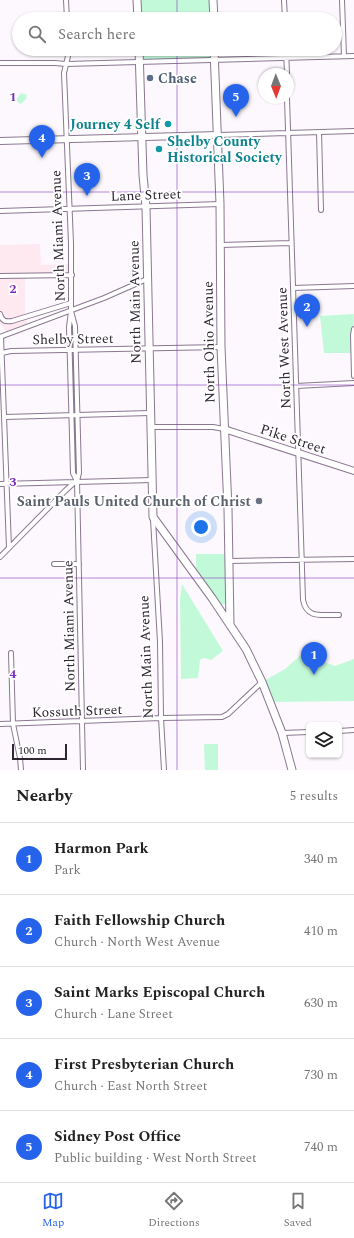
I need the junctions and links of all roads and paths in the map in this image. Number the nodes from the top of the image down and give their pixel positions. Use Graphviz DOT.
graph roads {
  1 [pos="66,0"];
  2 [pos="138,0"];
  3 [pos="213,0"];
  4 [pos="284,0"];
  5 [pos="342,0"];
  6 [pos="67,12"];
  7 [pos="138,12"];
  8 [pos="214,12"];
  9 [pos="285,12"];
  10 [pos="68,56"];
  11 [pos="140,56"];
  12 [pos="215,56"];
  13 [pos="344,56"];
  14 [pos="354,56"];
  15 [pos="287,57"];
  16 [pos="215,59"];
  17 [pos="140,61"];
  18 [pos="0,64"];
  19 [pos="66,64"];
  20 [pos="287,68"];
  21 [pos="288,104"];
  22 [pos="354,130"];
  23 [pos="318,132"];
  24 [pos="288,133"];
  25 [pos="218,136"];
  26 [pos="142,137"];
  27 [pos="66,138"];
  28 [pos="0,141"];
  29 [pos="220,204"];
  30 [pos="146,207"];
  31 [pos="69,208"];
  32 [pos="321,210"];
  33 [pos="0,211"];
  34 [pos="292,243"];
  35 [pos="220,245"];
  36 [pos="72,275"];
  37 [pos="0,276"];
  38 [pos="147,279"];
  39 [pos="354,286"];
  40 [pos="293,288"];
  41 [pos="71,303"];
  42 [pos="71,311"];
  43 [pos="0,314"];
  44 [pos="354,329"];
  45 [pos="1,337"];
  46 [pos="221,347"];
  47 [pos="149,348"];
  48 [pos="69,351"];
  49 [pos="75,351"];
  50 [pos="2,353"];
  51 [pos="354,376"];
  52 [pos="354,383"];
  53 [pos="296,386"];
  54 [pos="2,400"];
  55 [pos="150,414"];
  56 [pos="72,416"];
  57 [pos="78,416"];
  58 [pos="4,417"];
  59 [pos="151,427"];
  60 [pos="224,430"];
  61 [pos="298,454"];
  62 [pos="354,471"];
  63 [pos="152,480"];
  64 [pos="77,481"];
  65 [pos="0,484"];
  66 [pos="7,484"];
  67 [pos="153,517"];
  68 [pos="169,538"];
  69 [pos="155,543"];
  70 [pos="9,548"];
  71 [pos="0,557"];
  72 [pos="354,559"];
  73 [pos="302,560"];
  74 [pos="229,561"];
  75 [pos="54,564"];
  76 [pos="79,564"];
  77 [pos="230,596"];
  78 [pos="212,598"];
  79 [pos="339,614"];
  80 [pos="230,625"];
  81 [pos="11,653"];
  82 [pos="262,682"];
  83 [pos="161,718"];
  84 [pos="82,722"];
  85 [pos="0,724"];
  86 [pos="13,724"];
  87 [pos="342,730"];
  88 [pos="354,730"];
  89 [pos="306,732"];
  90 [pos="282,733"];
  91 [pos="21,770"];
  92 [pos="84,770"];
  93 [pos="164,770"];
  94 [pos="292,770"];
  1 -- 6 [label="street"];
  2 -- 7 [label="main road"];
  3 -- 8 [label="main road"];
  4 -- 9 [label="street"];
  5 -- 13 [label="street"];
  10 -- 19 [label="street, North Miami Avenue"];
  11 -- 17 [label="main road, North Main Avenue"];
  12 -- 16 [label="main road, North Ohio Avenue"];
  13 -- 14 [label="street"];
  13 -- 15 [label="street"];
  15 -- 16 [label="street"];
  15 -- 20 [label="street"];
  16 -- 17 [label="street"];
  16 -- 25 [label="main road, North Ohio Avenue"];
  17 -- 19 [label="street"];
  17 -- 26 [label="main road, North Main Avenue"];
  18 -- 19 [label="street"];
  19 -- 27 [label="street, North Miami Avenue"];
  21 -- 24 [label="street, North West Avenue"];
  22 -- 23 [label="street"];
  23 -- 24 [label="street"];
  23 -- 32 [label="street"];
  24 -- 25 [label="street"];
  24 -- 34 [label="street, North West Avenue"];
  25 -- 26 [label="main road"];
  25 -- 29 [label="main road, North Ohio Avenue"];
  26 -- 27 [label="main road"];
  26 -- 30 [label="main road, North Main Avenue"];
  27 -- 28 [label="main road"];
  27 -- 31 [label="street, North Miami Avenue"];
  29 -- 30 [label="street, Lane Street"];
  29 -- 35 [label="main road, North Ohio Avenue"];
  30 -- 31 [label="street, Lane Street"];
  30 -- 38 [label="main road, North Main Avenue"];
  31 -- 33 [label="street, Lane Street"];
  31 -- 36 [label="street, North Miami Avenue"];
  34 -- 35 [label="street"];
  34 -- 40 [label="street, North West Avenue"];
  35 -- 46 [label="main road, North Ohio Avenue"];
  36 -- 37 [label="street"];
  36 -- 41 [label="street, North Miami Avenue"];
  38 -- 42 [label="street"];
  38 -- 47 [label="main road, North Main Avenue"];
  39 -- 40 [label="street"];
  40 -- 53 [label="street, North West Avenue"];
  41 -- 42 [label="street, North Miami Avenue"];
  41 -- 43 [label="street"];
  42 -- 45 [label="street"];
  42 -- 48 [label="street, North Miami Avenue"];
  42 -- 49 [label="street, North Miami Avenue"];
  44 -- 51 [label="street"];
  45 -- 50 [label="street"];
  46 -- 47 [label="street, Shelby Street"];
  46 -- 60 [label="main road, North Ohio Avenue"];
  47 -- 49 [label="street, Shelby Street"];
  47 -- 55 [label="main road, North Main Avenue"];
  48 -- 49 [label="street, Shelby Street"];
  48 -- 50 [label="street, Shelby Street"];
  48 -- 56 [label="street, North Miami Avenue"];
  49 -- 57 [label="street, North Miami Avenue"];
  50 -- 54 [label="street"];
  52 -- 53 [label="street"];
  53 -- 61 [label="street, North West Avenue"];
  54 -- 58 [label="street"];
  55 -- 57 [label="street"];
  55 -- 59 [label="main road, North Main Avenue"];
  56 -- 57 [label="street"];
  56 -- 58 [label="street"];
  56 -- 64 [label="street, North Miami Avenue"];
  57 -- 64 [label="street, North Miami Avenue"];
  58 -- 66 [label="street"];
  59 -- 60 [label="street"];
  59 -- 63 [label="main road, North Main Avenue"];
  60 -- 61 [label="main road, Pike Street"];
  60 -- 74 [label="main road, North Ohio Avenue"];
  61 -- 62 [label="main road, Pike Street"];
  61 -- 73 [label="street, North West Avenue"];
  63 -- 64 [label="street"];
  63 -- 67 [label="main road, North Main Avenue"];
  64 -- 66 [label="street"];
  64 -- 70 [label="street"];
  64 -- 76 [label="street, North Miami Avenue"];
  65 -- 66 [label="street"];
  66 -- 70 [label="street"];
  67 -- 68 [label="main road"];
  67 -- 69 [label="street, North Main Avenue"];
  68 -- 69 [label="street"];
  68 -- 78 [label="main road"];
  69 -- 83 [label="street, North Main Avenue"];
  70 -- 71 [label="street"];
  72 -- 73 [label="street"];
  73 -- 74 [label="street"];
  73 -- 79 [label="street, North West Avenue"];
  74 -- 77 [label="main road, North Ohio Avenue"];
  75 -- 76 [label="street"];
  76 -- 84 [label="street, North Miami Avenue"];
  77 -- 78 [label="main road"];
  77 -- 80 [label="main road, North Ohio Avenue"];
  78 -- 80 [label="main road"];
  80 -- 82 [label="main road"];
  81 -- 86 [label="street"];
  82 -- 83 [label="street, Kossuth Street"];
  82 -- 90 [label="main road"];
  83 -- 84 [label="street, Kossuth Street"];
  83 -- 93 [label="street, North Main Avenue"];
  84 -- 86 [label="street, Kossuth Street"];
  84 -- 92 [label="street, North Miami Avenue"];
  85 -- 86 [label="street, Kossuth Street"];
  86 -- 91 [label="street"];
  87 -- 88 [label="street"];
  89 -- 90 [label="street"];
  90 -- 94 [label="main road"];
}
